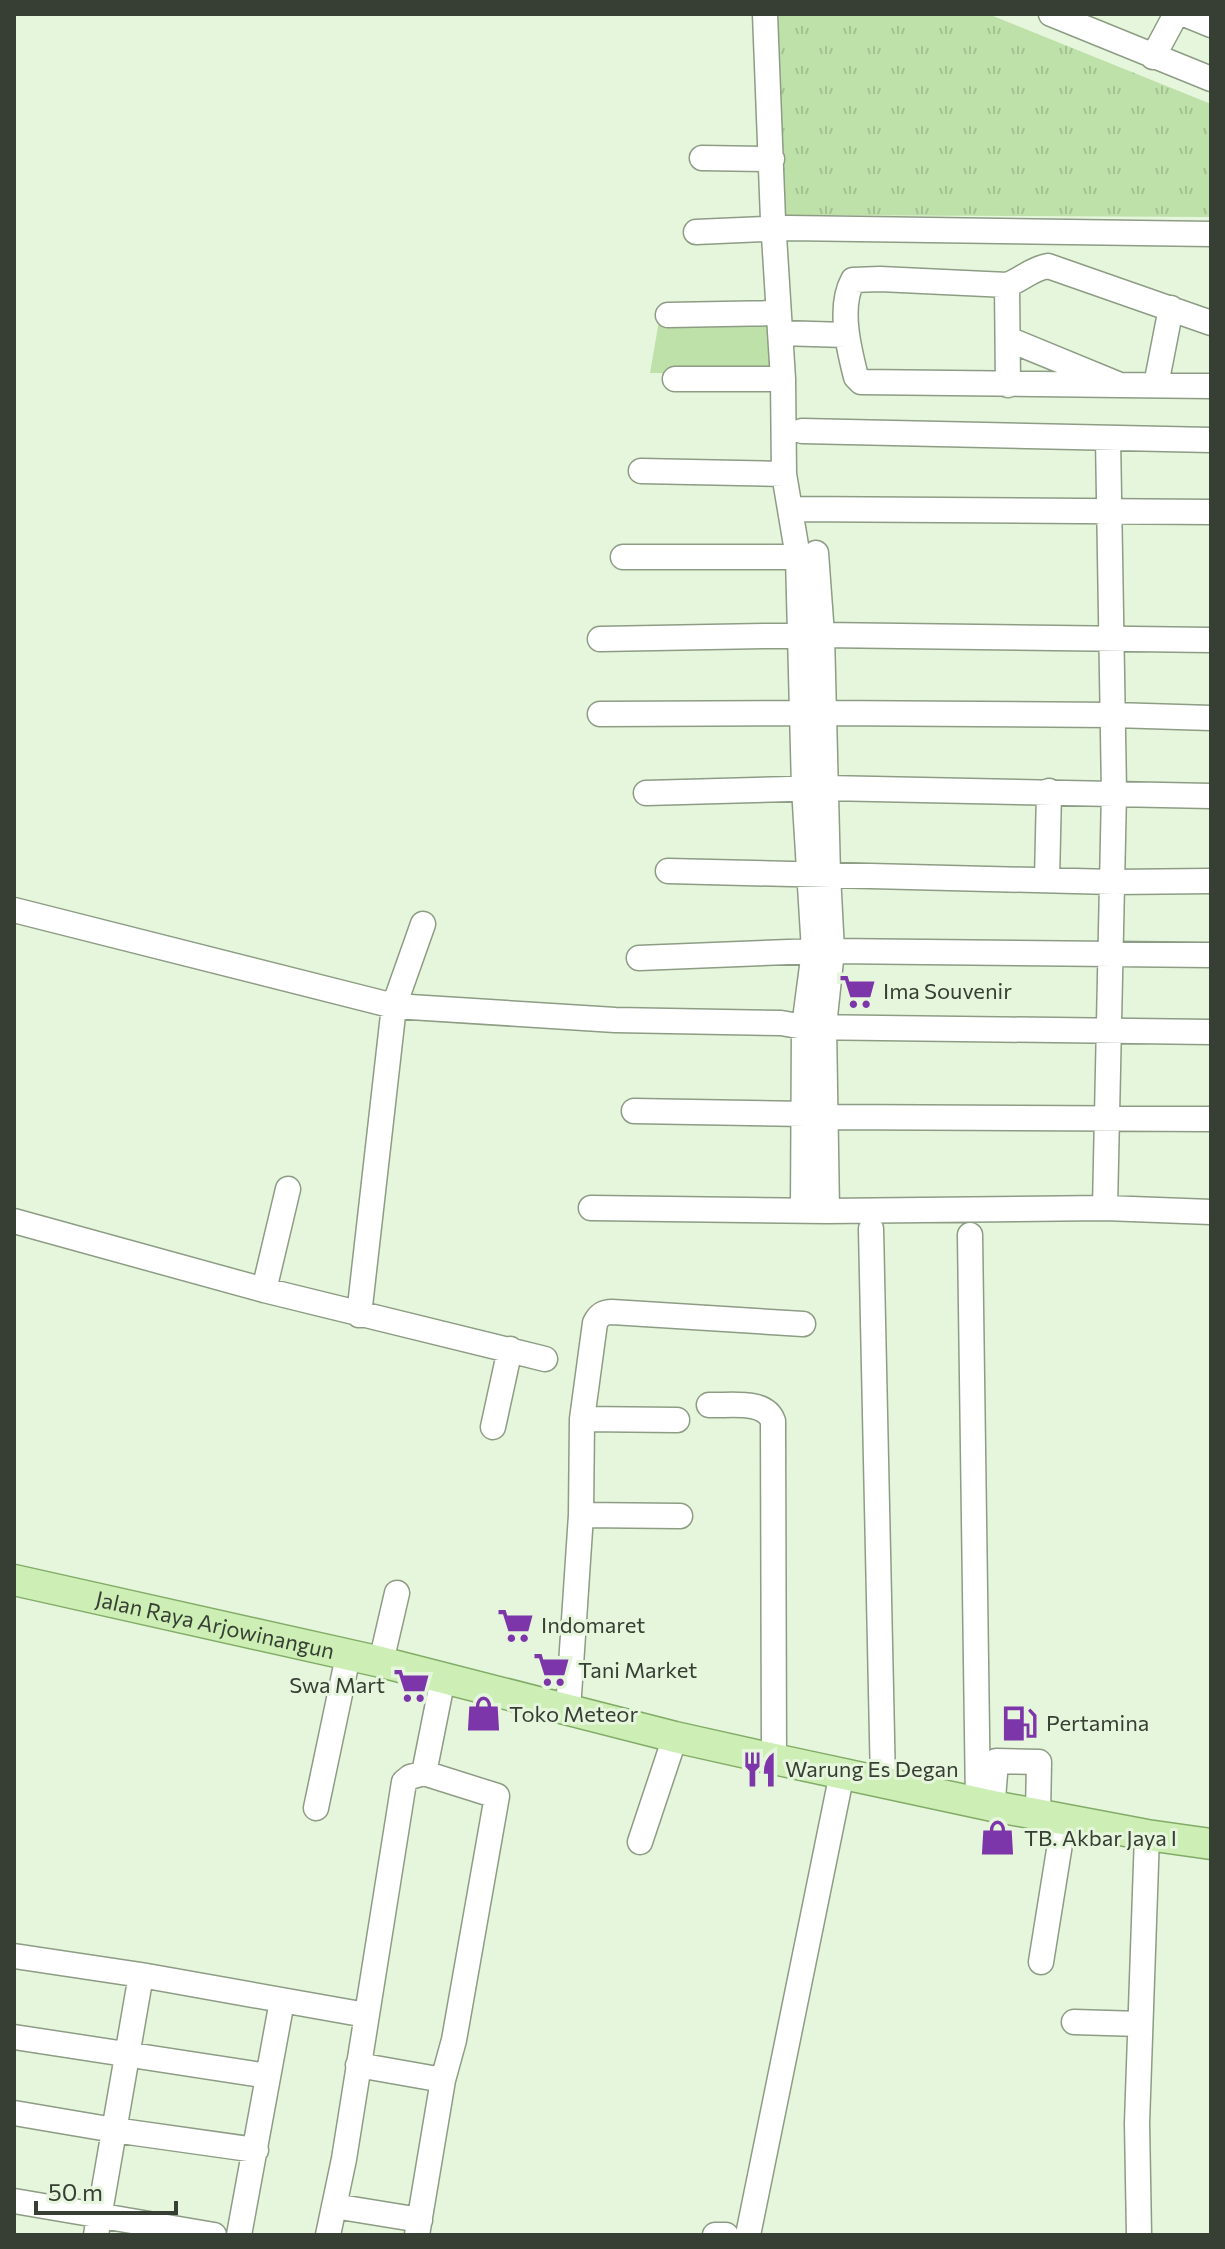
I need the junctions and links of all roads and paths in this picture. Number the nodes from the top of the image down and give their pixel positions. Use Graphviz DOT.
graph roads {
  1 [pos="765,14"];
  2 [pos="1051,14"];
  3 [pos="1176,14"];
  4 [pos="1184,14"];
  5 [pos="1211,25"];
  6 [pos="1153,57"];
  7 [pos="1211,79"];
  8 [pos="702,158"];
  9 [pos="772,159"];
  10 [pos="773,224"];
  11 [pos="696,232"];
  12 [pos="1211,234"];
  13 [pos="1007,285"];
  14 [pos="1171,308"];
  15 [pos="668,315"];
  16 [pos="779,323"];
  17 [pos="1211,323"];
  18 [pos="845,335"];
  19 [pos="1008,339"];
  20 [pos="675,379"];
  21 [pos="783,379"];
  22 [pos="1008,385"];
  23 [pos="1120,385"];
  24 [pos="1156,385"];
  25 [pos="1211,386"];
  26 [pos="802,431"];
  27 [pos="1108,438"];
  28 [pos="1211,440"];
  29 [pos="641,471"];
  30 [pos="784,474"];
  31 [pos="791,509"];
  32 [pos="1111,511"];
  33 [pos="1211,512"];
  34 [pos="807,555"];
  35 [pos="623,557"];
  36 [pos="812,636"];
  37 [pos="1111,638"];
  38 [pos="600,639"];
  39 [pos="1211,640"];
  40 [pos="812,713"];
  41 [pos="600,714"];
  42 [pos="1114,715"];
  43 [pos="1211,718"];
  44 [pos="815,788"];
  45 [pos="1049,791"];
  46 [pos="1114,792"];
  47 [pos="646,793"];
  48 [pos="1211,796"];
  49 [pos="668,871"];
  50 [pos="819,875"];
  51 [pos="1047,880"];
  52 [pos="1211,881"];
  53 [pos="1113,882"];
  54 [pos="14,910"];
  55 [pos="423,924"];
  56 [pos="823,951"];
  57 [pos="1112,955"];
  58 [pos="1211,955"];
  59 [pos="639,958"];
  60 [pos="394,1006"];
  61 [pos="814,1027"];
  62 [pos="1110,1031"];
  63 [pos="1211,1032"];
  64 [pos="634,1111"];
  65 [pos="816,1115"];
  66 [pos="1107,1118"];
  67 [pos="1211,1119"];
  68 [pos="288,1189"];
  69 [pos="591,1208"];
  70 [pos="1105,1208"];
  71 [pos="815,1210"];
  72 [pos="1211,1212"];
  73 [pos="14,1221"];
  74 [pos="871,1229"];
  75 [pos="970,1235"];
  76 [pos="264,1290"];
  77 [pos="359,1315"];
  78 [pos="803,1324"];
  79 [pos="510,1349"];
  80 [pos="545,1359"];
  81 [pos="709,1405"];
  82 [pos="582,1419"];
  83 [pos="677,1420"];
  84 [pos="493,1427"];
  85 [pos="581,1515"];
  86 [pos="680,1516"];
  87 [pos="14,1580"];
  88 [pos="397,1593"];
  89 [pos="348,1656"];
  90 [pos="381,1662"];
  91 [pos="443,1678"];
  92 [pos="568,1710"];
  93 [pos="675,1737"];
  94 [pos="774,1759"];
  95 [pos="424,1773"];
  96 [pos="842,1773"];
  97 [pos="883,1783"];
  98 [pos="986,1804"];
  99 [pos="316,1808"];
  100 [pos="1051,1816"];
  101 [pos="1147,1835"];
  102 [pos="640,1842"];
  103 [pos="1211,1844"];
  104 [pos="14,1956"];
  105 [pos="1041,1962"];
  106 [pos="141,1975"];
  107 [pos="282,2001"];
  108 [pos="366,2015"];
  109 [pos="1074,2022"];
  110 [pos="1140,2024"];
  111 [pos="14,2037"];
  112 [pos="126,2055"];
  113 [pos="358,2065"];
  114 [pos="268,2076"];
  115 [pos="443,2080"];
  116 [pos="14,2113"];
  117 [pos="114,2130"];
  118 [pos="256,2150"];
  119 [pos="14,2201"];
  120 [pos="334,2206"];
  121 [pos="98,2225"];
  122 [pos="419,2228"];
  123 [pos="214,2235"];
  124 [pos="239,2235"];
  125 [pos="328,2235"];
  126 [pos="715,2235"];
  127 [pos="726,2235"];
  128 [pos="748,2235"];
  129 [pos="1139,2235"];
  1 -- 9 [label="street"];
  2 -- 6 [label="street"];
  3 -- 6 [label="street"];
  4 -- 5 [label="street"];
  6 -- 7 [label="street"];
  8 -- 9 [label="street"];
  9 -- 10 [label="street"];
  10 -- 11 [label="street"];
  10 -- 12 [label="street"];
  10 -- 16 [label="street"];
  13 -- 14 [label="street"];
  13 -- 18 [label="street"];
  13 -- 19 [label="street"];
  14 -- 17 [label="street"];
  14 -- 24 [label="street"];
  15 -- 16 [label="street"];
  16 -- 18 [label="street"];
  16 -- 21 [label="street"];
  18 -- 22 [label="street"];
  19 -- 22 [label="street"];
  19 -- 23 [label="street"];
  20 -- 21 [label="street"];
  21 -- 30 [label="street"];
  22 -- 23 [label="street"];
  23 -- 24 [label="street"];
  24 -- 25 [label="street"];
  26 -- 27 [label="street"];
  27 -- 28 [label="street"];
  27 -- 32 [label="street"];
  29 -- 30 [label="street"];
  30 -- 31 [label="street"];
  31 -- 32 [label="street"];
  31 -- 34 [label="street"];
  32 -- 33 [label="street"];
  32 -- 37 [label="street"];
  34 -- 35 [label="street"];
  34 -- 36 [label="street"];
  36 -- 37 [label="street"];
  36 -- 38 [label="street"];
  36 -- 40 [label="street"];
  37 -- 39 [label="street"];
  37 -- 42 [label="street"];
  40 -- 41 [label="street"];
  40 -- 42 [label="street"];
  40 -- 44 [label="street"];
  42 -- 43 [label="street"];
  42 -- 46 [label="street"];
  44 -- 45 [label="street"];
  44 -- 47 [label="street"];
  44 -- 50 [label="street"];
  45 -- 46 [label="street"];
  45 -- 51 [label="street"];
  46 -- 48 [label="street"];
  46 -- 53 [label="street"];
  49 -- 50 [label="street"];
  50 -- 51 [label="street"];
  50 -- 56 [label="street"];
  51 -- 53 [label="street"];
  52 -- 53 [label="street"];
  53 -- 57 [label="street"];
  54 -- 60 [label="street"];
  55 -- 60 [label="street"];
  56 -- 57 [label="street"];
  56 -- 59 [label="street"];
  56 -- 61 [label="street"];
  57 -- 58 [label="street"];
  57 -- 62 [label="street"];
  60 -- 61 [label="street"];
  60 -- 77 [label="street"];
  61 -- 62 [label="street"];
  61 -- 65 [label="street"];
  62 -- 63 [label="street"];
  62 -- 66 [label="street"];
  64 -- 65 [label="street"];
  65 -- 66 [label="street"];
  65 -- 71 [label="street"];
  66 -- 67 [label="street"];
  66 -- 70 [label="street"];
  68 -- 76 [label="street"];
  69 -- 71 [label="street"];
  70 -- 71 [label="street"];
  70 -- 72 [label="street"];
  73 -- 76 [label="street"];
  74 -- 97 [label="street"];
  75 -- 98 [label="street"];
  76 -- 77 [label="street"];
  77 -- 79 [label="street"];
  78 -- 82 [label="street"];
  79 -- 80 [label="street"];
  79 -- 84 [label="street"];
  81 -- 94 [label="street"];
  82 -- 83 [label="street"];
  82 -- 85 [label="street"];
  85 -- 86 [label="street"];
  85 -- 92 [label="street"];
  87 -- 89 [label="main road, Jalan Raya Arjowinangun"];
  88 -- 90 [label="street"];
  89 -- 90 [label="main road, Jalan Raya Arjowinangun"];
  89 -- 99 [label="street"];
  90 -- 91 [label="main road, Jalan Raya Arjowinangun"];
  91 -- 92 [label="main road, Jalan Raya Arjowinangun"];
  91 -- 95 [label="street"];
  92 -- 93 [label="main road, Jalan Raya Arjowinangun"];
  93 -- 94 [label="main road, Jalan Raya Arjowinangun"];
  93 -- 102 [label="street"];
  94 -- 96 [label="main road, Jalan Raya Arjowinangun"];
  95 -- 108 [label="street"];
  95 -- 115 [label="street"];
  96 -- 97 [label="main road, Jalan Raya Arjowinangun"];
  96 -- 128 [label="street"];
  97 -- 98 [label="main road, Jalan Raya Arjowinangun"];
  98 -- 100 [label="main road, Jalan Raya Arjowinangun"];
  98 -- 100 [label="street"];
  100 -- 101 [label="main road, Jalan Raya Arjowinangun"];
  100 -- 105 [label="street"];
  101 -- 103 [label="main road, Jalan Raya Arjowinangun"];
  101 -- 110 [label="street"];
  104 -- 106 [label="street"];
  106 -- 107 [label="street"];
  106 -- 112 [label="street"];
  107 -- 108 [label="street"];
  107 -- 114 [label="street"];
  108 -- 113 [label="street"];
  109 -- 110 [label="street"];
  110 -- 129 [label="street"];
  111 -- 112 [label="street"];
  112 -- 114 [label="street"];
  112 -- 117 [label="street"];
  113 -- 115 [label="street"];
  113 -- 120 [label="street"];
  114 -- 118 [label="street"];
  115 -- 122 [label="street"];
  116 -- 117 [label="street"];
  117 -- 118 [label="street"];
  117 -- 121 [label="street"];
  118 -- 124 [label="street"];
  119 -- 121 [label="street"];
  120 -- 122 [label="street"];
  120 -- 125 [label="street"];
  121 -- 123 [label="street"];
  126 -- 127 [label="street"];
}
